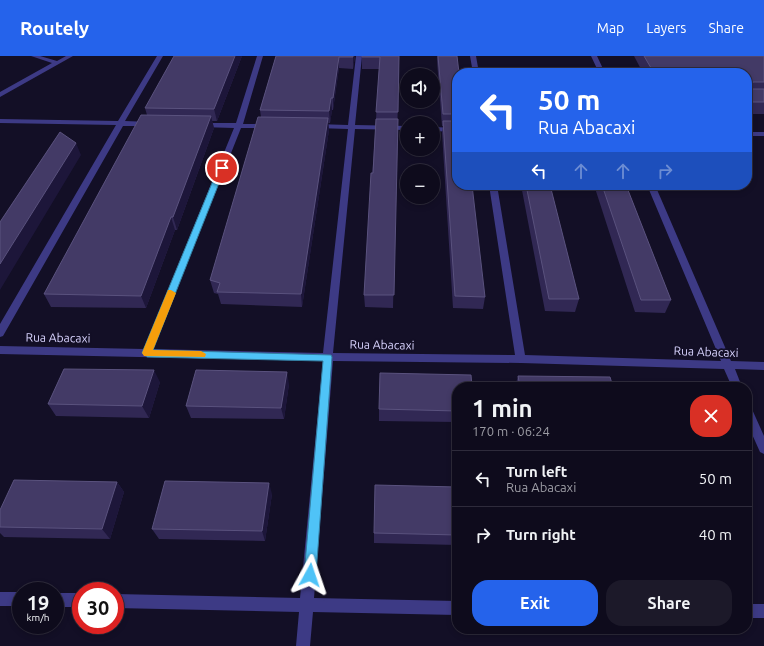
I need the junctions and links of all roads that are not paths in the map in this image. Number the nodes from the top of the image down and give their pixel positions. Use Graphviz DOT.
graph roads {
  1 [pos="34,56"];
  2 [pos="70,56"];
  3 [pos="160,56"];
  4 [pos="260,56"];
  5 [pos="360,56"];
  6 [pos="473,56"];
  7 [pos="594,56"];
  8 [pos="57,63"];
  9 [pos="475,68"];
  10 [pos="600,68"];
  11 [pos="0,95"];
  12 [pos="0,121"];
  13 [pos="120,124"];
  14 [pos="159,124"];
  15 [pos="191,124"];
  16 [pos="239,125"];
  17 [pos="276,126"];
  18 [pos="306,126"];
  19 [pos="351,127"];
  20 [pos="400,128"];
  21 [pos="440,129"];
  22 [pos="452,130"];
  23 [pos="752,134"];
  24 [pos="764,134"];
  25 [pos="494,190"];
  26 [pos="653,190"];
  27 [pos="0,333"];
  28 [pos="0,350"];
  29 [pos="147,353"];
  30 [pos="328,357"];
  31 [pos="521,359"];
  32 [pos="728,365"];
  33 [pos="764,366"];
  34 [pos="735,382"];
  35 [pos="752,421"];
  36 [pos="764,449"];
  37 [pos="0,598"];
  38 [pos="12,599"];
  39 [pos="124,601"];
  40 [pos="307,606"];
  41 [pos="452,608"];
  42 [pos="752,611"];
  43 [pos="764,611"];
  44 [pos="303,646"];
  1 -- 8 [label="street"];
  2 -- 8 [label="street"];
  3 -- 13 [label="street"];
  4 -- 16 [label="street"];
  5 -- 19 [label="street"];
  6 -- 9 [label="street"];
  7 -- 10 [label="street"];
  8 -- 11 [label="street"];
  12 -- 13 [label="street"];
  13 -- 14 [label="street"];
  13 -- 27 [label="street"];
  15 -- 16 [label="street"];
  16 -- 17 [label="street"];
  16 -- 29 [label="street"];
  18 -- 19 [label="street"];
  19 -- 20 [label="street"];
  19 -- 30 [label="street"];
  21 -- 22 [label="street"];
  23 -- 24 [label="street"];
  25 -- 31 [label="street"];
  26 -- 32 [label="street"];
  28 -- 29 [label="street, Rua Abacaxi"];
  29 -- 30 [label="street, Rua Abacaxi"];
  30 -- 31 [label="street, Rua Abacaxi"];
  30 -- 40 [label="street"];
  31 -- 32 [label="street, Rua Abacaxi"];
  32 -- 33 [label="street, Rua Abacaxi"];
  32 -- 34 [label="street"];
  35 -- 36 [label="street"];
  37 -- 38 [label="street"];
  39 -- 40 [label="street"];
  40 -- 41 [label="street"];
  40 -- 44 [label="street"];
  42 -- 43 [label="street"];
}
